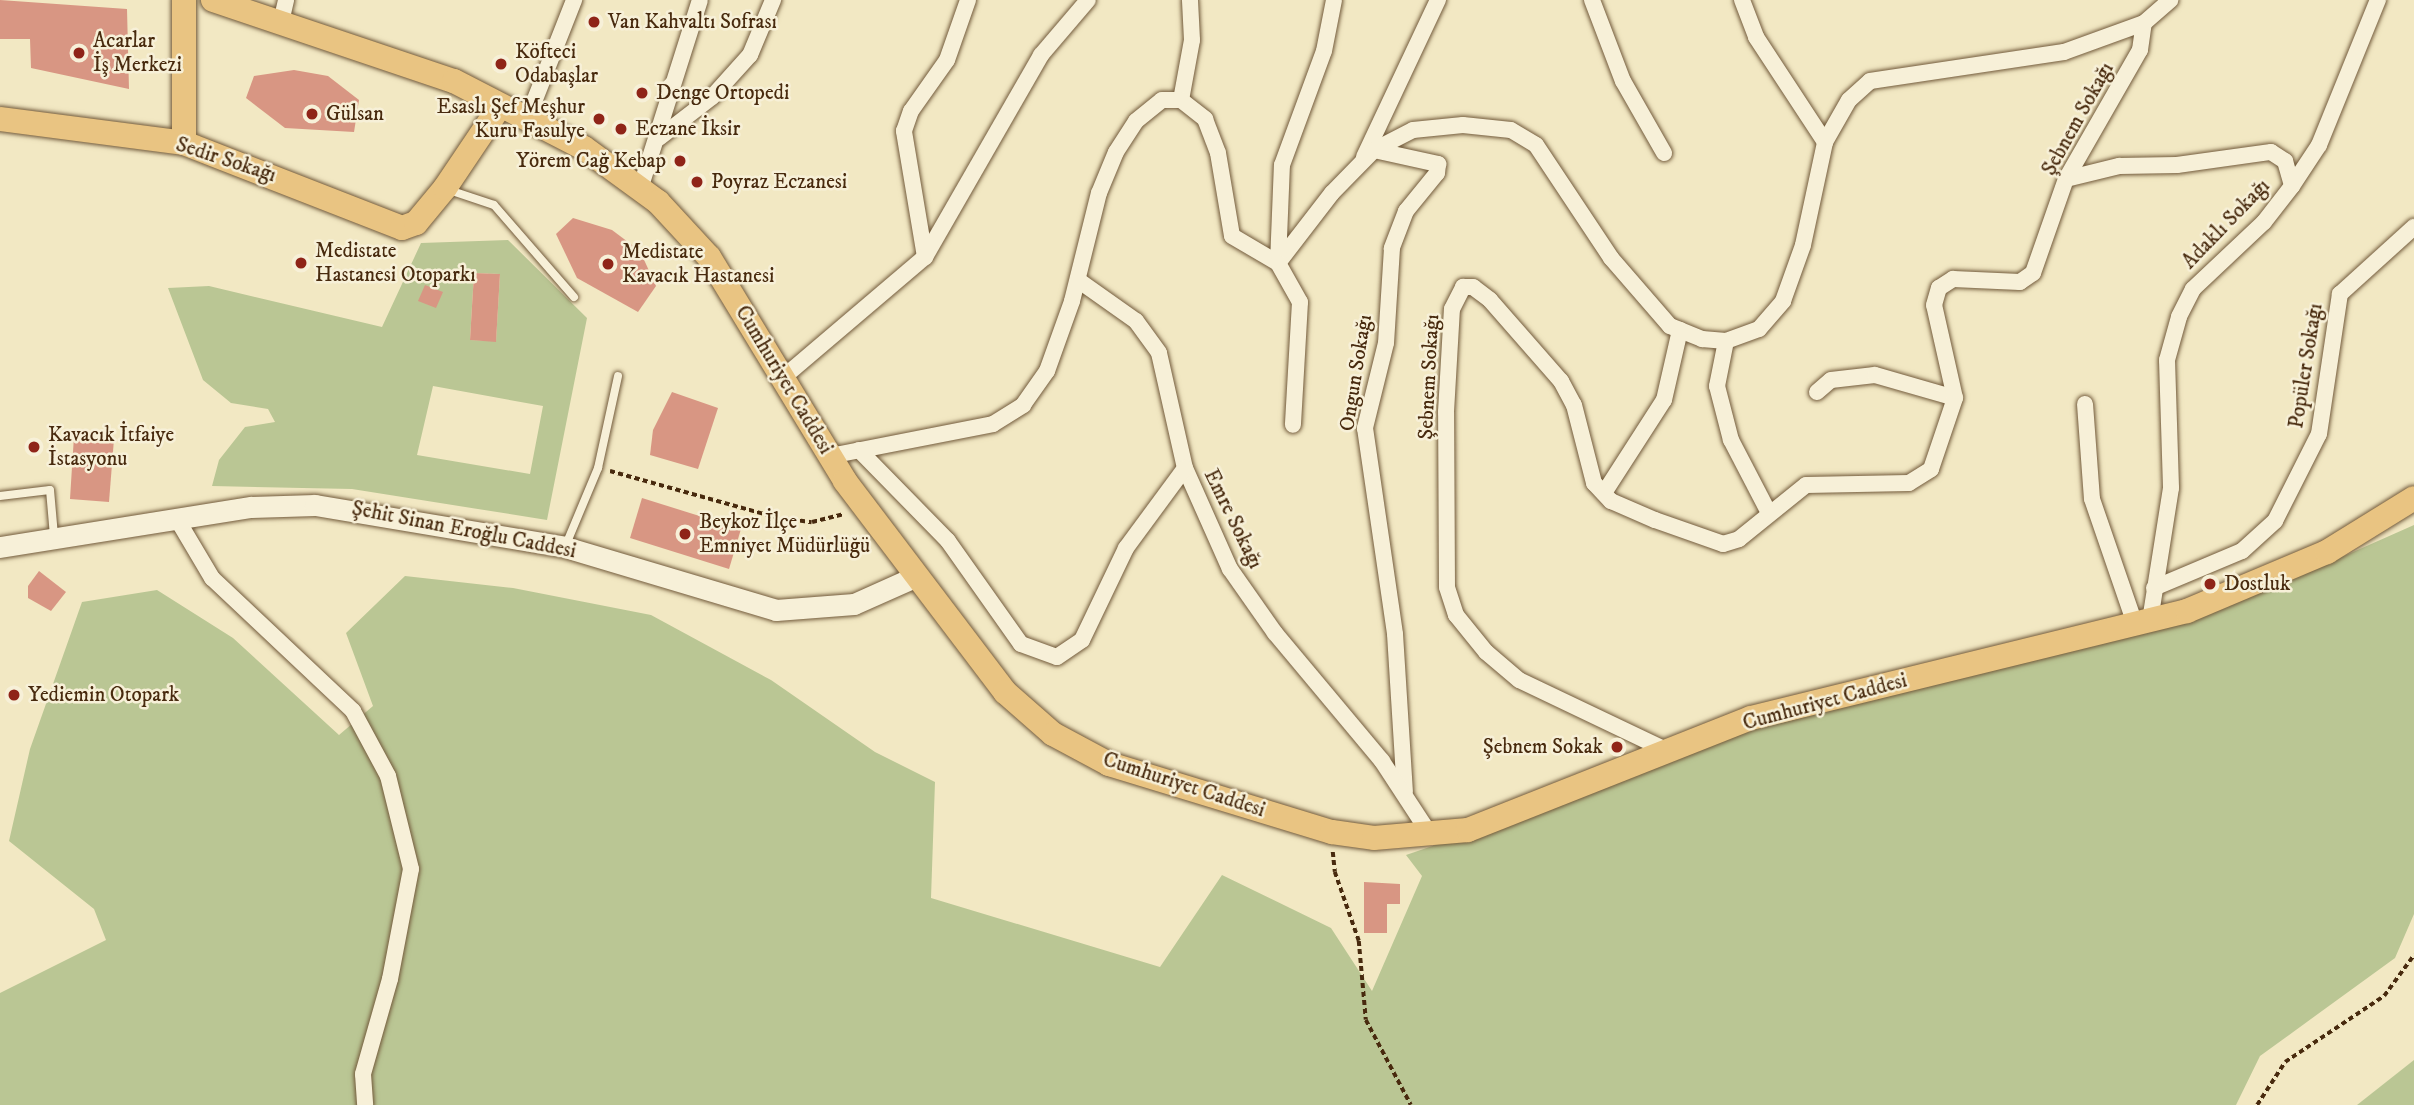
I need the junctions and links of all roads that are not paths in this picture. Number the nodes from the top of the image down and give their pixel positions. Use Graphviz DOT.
graph roads {
  1 [pos="184,0"];
  2 [pos="213,0"];
  3 [pos="574,0"];
  4 [pos="700,0"];
  5 [pos="773,0"];
  6 [pos="968,0"];
  7 [pos="1088,0"];
  8 [pos="1190,0"];
  9 [pos="1334,0"];
  10 [pos="1438,0"];
  11 [pos="1592,0"];
  12 [pos="1742,0"];
  13 [pos="2143,0"];
  14 [pos="2170,0"];
  15 [pos="2378,0"];
  16 [pos="284,11"];
  17 [pos="2149,18"];
  18 [pos="1181,100"];
  19 [pos="500,106"];
  20 [pos="528,117"];
  21 [pos="0,119"];
  22 [pos="659,138"];
  23 [pos="1825,142"];
  24 [pos="184,143"];
  25 [pos="1374,150"];
  26 [pos="1664,153"];
  27 [pos="1362,163"];
  28 [pos="2066,179"];
  29 [pos="2292,186"];
  30 [pos="445,188"];
  31 [pos="640,189"];
  32 [pos="2411,234"];
  33 [pos="925,257"];
  34 [pos="1278,264"];
  35 [pos="1078,280"];
  36 [pos="574,297"];
  37 [pos="1680,330"];
  38 [pos="1726,341"];
  39 [pos="618,376"];
  40 [pos="785,376"];
  41 [pos="1817,392"];
  42 [pos="1955,398"];
  43 [pos="2085,404"];
  44 [pos="1293,425"];
  45 [pos="859,450"];
  46 [pos="830,456"];
  47 [pos="1185,468"];
  48 [pos="1604,493"];
  49 [pos="0,496"];
  50 [pos="2414,498"];
  51 [pos="1769,513"];
  52 [pos="177,519"];
  53 [pos="54,539"];
  54 [pos="0,547"];
  55 [pos="565,547"];
  56 [pos="917,576"];
  57 [pos="2154,588"];
  58 [pos="2143,622"];
  59 [pos="1672,753"];
  60 [pos="1405,792"];
  61 [pos="1431,836"];
  62 [pos="365,1105"];
  1 -- 24 [label="main road"];
  2 -- 16 [label="main road, Cumhuriyet Caddesi"];
  3 -- 20 [label="street"];
  4 -- 22 [label="street"];
  5 -- 22 [label="street"];
  6 -- 33 [label="street"];
  7 -- 33 [label="street"];
  8 -- 18 [label="street"];
  9 -- 34 [label="street"];
  10 -- 27 [label="street"];
  11 -- 26 [label="street"];
  12 -- 23 [label="street"];
  13 -- 17 [label="street"];
  14 -- 17 [label="street"];
  15 -- 29 [label="street"];
  16 -- 19 [label="main road, Cumhuriyet Caddesi"];
  17 -- 23 [label="street"];
  17 -- 28 [label="street, Şebnem Sokağı"];
  18 -- 34 [label="street"];
  18 -- 35 [label="street"];
  19 -- 20 [label="main road, Cumhuriyet Caddesi"];
  19 -- 30 [label="main road"];
  20 -- 31 [label="main road, Cumhuriyet Caddesi"];
  21 -- 24 [label="main road, Sedir Sokağı"];
  22 -- 31 [label="street"];
  23 -- 38 [label="street"];
  24 -- 30 [label="main road, Sedir Sokağı"];
  25 -- 27 [label="street"];
  25 -- 37 [label="street"];
  25 -- 60 [label="street, Ongun Sokağı"];
  27 -- 34 [label="street"];
  28 -- 29 [label="street, Adaklı Sokağı"];
  28 -- 42 [label="street, Şebnem Sokağı"];
  29 -- 57 [label="street, Adaklı Sokağı"];
  30 -- 36 [label="lane"];
  31 -- 40 [label="main road, Cumhuriyet Caddesi"];
  32 -- 57 [label="street, Popüler Sokağı"];
  33 -- 40 [label="street"];
  34 -- 44 [label="street"];
  35 -- 45 [label="street"];
  35 -- 47 [label="street, Emre Sokağı"];
  37 -- 38 [label="street"];
  37 -- 48 [label="street"];
  38 -- 51 [label="street"];
  39 -- 55 [label="lane"];
  40 -- 46 [label="main road, Cumhuriyet Caddesi"];
  41 -- 42 [label="street"];
  42 -- 51 [label="street"];
  43 -- 58 [label="street"];
  45 -- 46 [label="street"];
  45 -- 47 [label="street"];
  46 -- 56 [label="main road, Cumhuriyet Caddesi"];
  47 -- 60 [label="street, Emre Sokağı"];
  48 -- 51 [label="street"];
  48 -- 59 [label="street, Şebnem Sokağı"];
  49 -- 53 [label="lane"];
  50 -- 58 [label="main road, Cumhuriyet Caddesi"];
  52 -- 53 [label="street, Şehit Sinan Eroğlu Caddesi"];
  52 -- 55 [label="street, Şehit Sinan Eroğlu Caddesi"];
  52 -- 62 [label="street"];
  53 -- 54 [label="street, Şehit Sinan Eroğlu Caddesi"];
  55 -- 56 [label="street, Şehit Sinan Eroğlu Caddesi"];
  56 -- 61 [label="main road, Cumhuriyet Caddesi"];
  57 -- 58 [label="street, Adaklı Sokağı"];
  58 -- 59 [label="main road, Cumhuriyet Caddesi"];
  59 -- 61 [label="main road, Cumhuriyet Caddesi"];
  60 -- 61 [label="street, Emre Sokağı"];
}
